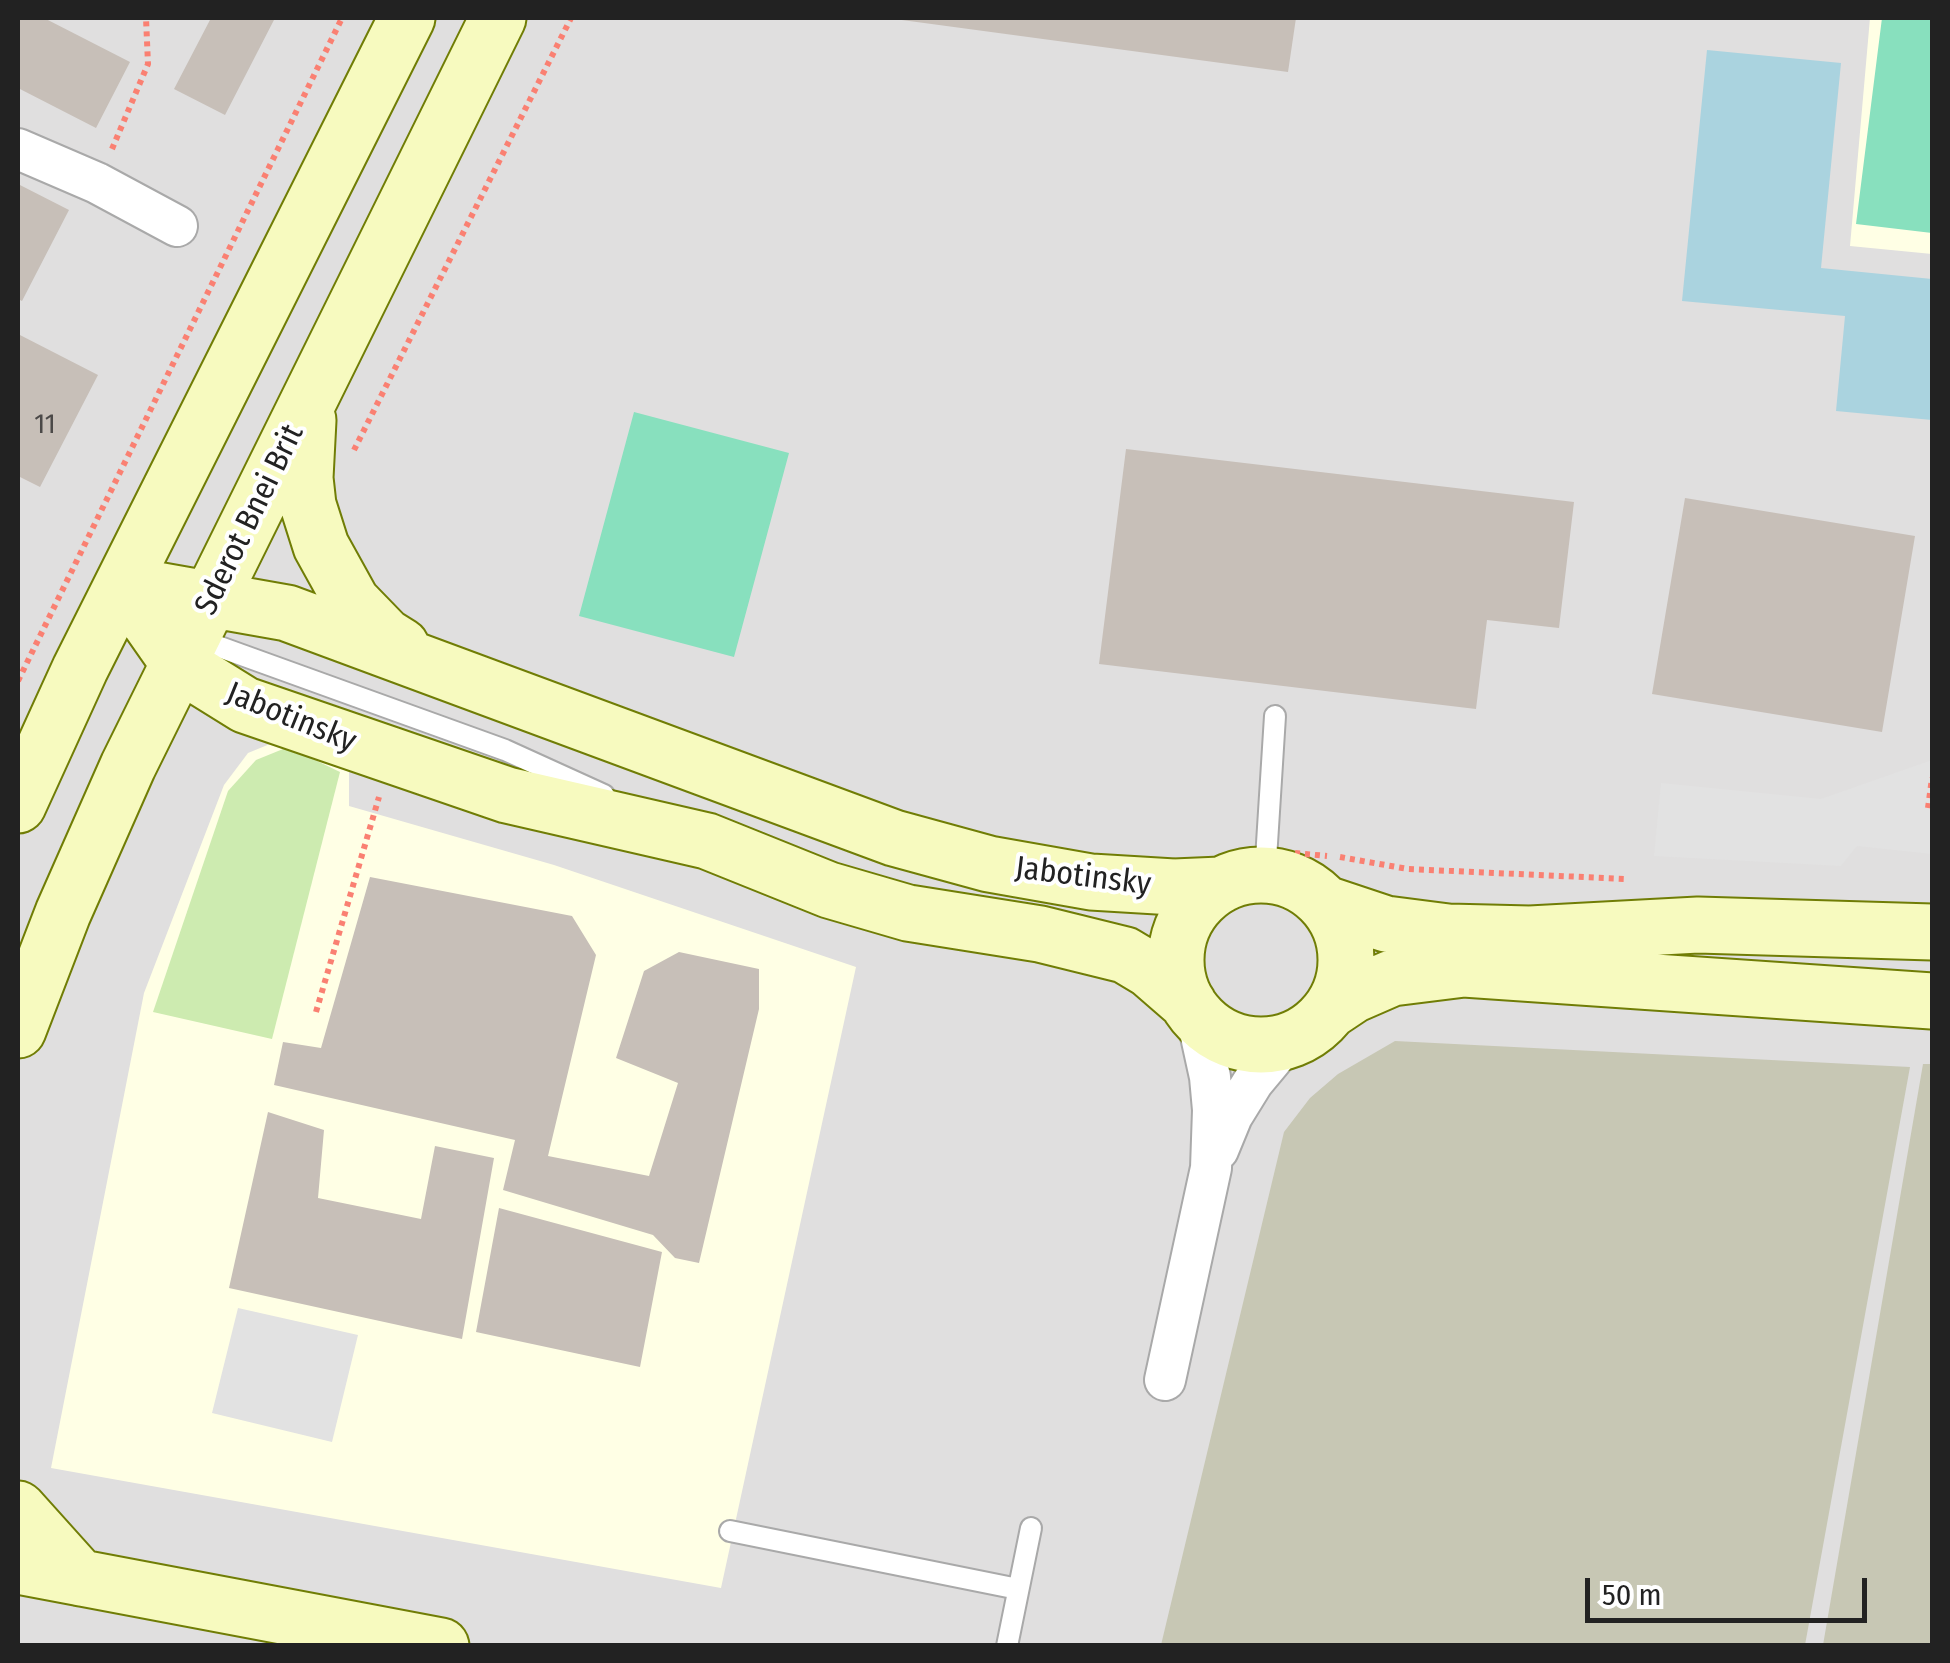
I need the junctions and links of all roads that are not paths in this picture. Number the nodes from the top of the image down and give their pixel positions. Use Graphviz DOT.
graph roads {
  1 [pos="407,18"];
  2 [pos="498,18"];
  3 [pos="18,148"];
  4 [pos="177,226"];
  5 [pos="310,401"];
  6 [pos="124,584"];
  7 [pos="194,634"];
  8 [pos="438,669"];
  9 [pos="1275,716"];
  10 [pos="18,805"];
  11 [pos="708,841"];
  12 [pos="1243,880"];
  13 [pos="1326,904"];
  14 [pos="1932,932"];
  15 [pos="1932,1001"];
  16 [pos="1192,1008"];
  17 [pos="1309,1026"];
  18 [pos="18,1030"];
  19 [pos="1210,1168"];
  20 [pos="1166,1380"];
  21 [pos="18,1509"];
  22 [pos="1031,1528"];
  23 [pos="730,1531"];
  24 [pos="18,1566"];
  25 [pos="80,1578"];
  26 [pos="1018,1590"];
  27 [pos="441,1646"];
  28 [pos="1007,1646"];
  1 -- 6 [label="street"];
  2 -- 5 [label="street, Sderot Bnei Brit"];
  3 -- 4 [label="street"];
  5 -- 7 [label="street, Sderot Bnei Brit"];
  5 -- 8 [label="street"];
  6 -- 7 [label="street, Jabotinsky"];
  6 -- 10 [label="street"];
  7 -- 8 [label="street, Jabotinsky"];
  7 -- 11 [label="lane"];
  7 -- 11 [label="street, Jabotinsky"];
  7 -- 18 [label="street, Sderot Bnei Brit"];
  8 -- 12 [label="street, Jabotinsky"];
  9 -- 12 [label="lane"];
  11 -- 16 [label="street, Jabotinsky"];
  12 -- 13 [label="street"];
  12 -- 16 [label="street"];
  13 -- 14 [label="street"];
  13 -- 17 [label="street"];
  15 -- 17 [label="street"];
  16 -- 17 [label="street"];
  16 -- 19 [label="street"];
  17 -- 19 [label="street"];
  19 -- 20 [label="street"];
  21 -- 25 [label="street"];
  22 -- 26 [label="lane"];
  23 -- 26 [label="lane"];
  24 -- 25 [label="street"];
  25 -- 27 [label="street"];
  26 -- 28 [label="lane"];
}
